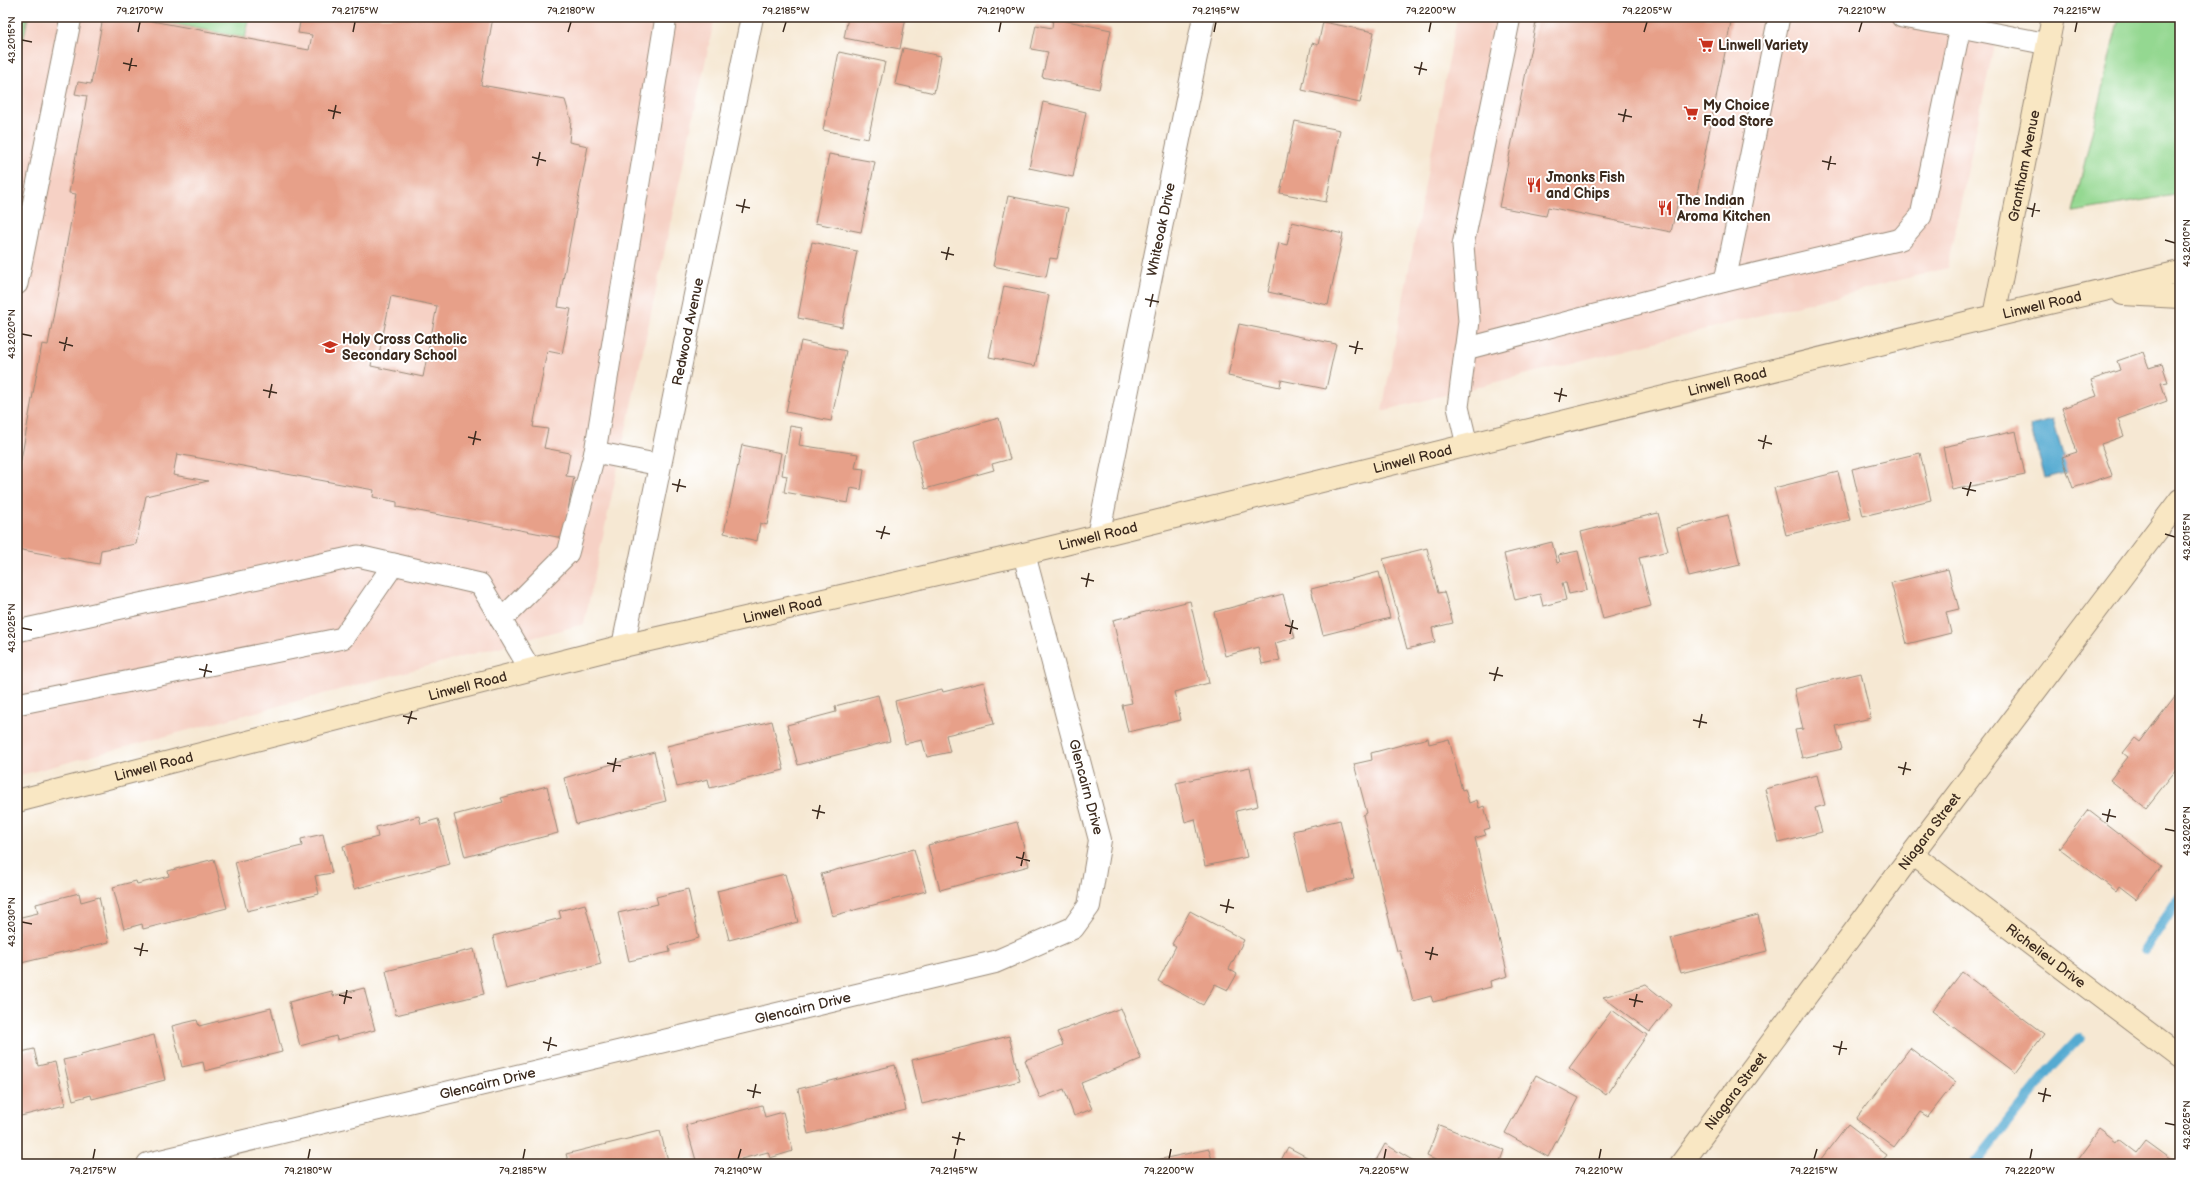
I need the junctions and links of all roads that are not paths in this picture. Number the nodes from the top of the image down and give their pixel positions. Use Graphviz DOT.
graph roads {
  1 [pos="71,17"];
  2 [pos="666,17"];
  3 [pos="752,17"];
  4 [pos="1204,17"];
  5 [pos="1510,17"];
  6 [pos="1779,17"];
  7 [pos="1902,17"];
  8 [pos="2053,17"];
  9 [pos="1960,27"];
  10 [pos="2048,44"];
  11 [pos="2180,272"];
  12 [pos="1725,281"];
  13 [pos="17,284"];
  14 [pos="2096,293"];
  15 [pos="2180,297"];
  16 [pos="1994,316"];
  17 [pos="1465,349"];
  18 [pos="1467,445"];
  19 [pos="595,452"];
  20 [pos="660,465"];
  21 [pos="2180,500"];
  22 [pos="1098,536"];
  23 [pos="1024,554"];
  24 [pos="394,564"];
  25 [pos="501,620"];
  26 [pos="17,631"];
  27 [pos="623,646"];
  28 [pos="530,669"];
  29 [pos="17,704"];
  30 [pos="17,801"];
  31 [pos="1912,854"];
  32 [pos="2180,1057"];
  33 [pos="148,1164"];
  34 [pos="1681,1164"];
  1 -- 13 [label="lane"];
  2 -- 19 [label="lane"];
  3 -- 20 [label="street, Redwood Avenue"];
  4 -- 22 [label="street, Whiteoak Drive"];
  5 -- 17 [label="lane"];
  6 -- 12 [label="lane"];
  7 -- 9 [label="lane"];
  8 -- 10 [label="main road, Grantham Avenue"];
  9 -- 10 [label="lane"];
  9 -- 12 [label="lane"];
  10 -- 16 [label="main road, Grantham Avenue"];
  11 -- 14 [label="main road, Linwell Road"];
  12 -- 17 [label="lane"];
  14 -- 15 [label="main road"];
  14 -- 16 [label="main road, Linwell Road"];
  16 -- 18 [label="main road, Linwell Road"];
  17 -- 18 [label="lane"];
  18 -- 22 [label="main road, Linwell Road"];
  19 -- 20 [label="lane"];
  19 -- 25 [label="lane"];
  20 -- 27 [label="street, Redwood Avenue"];
  21 -- 31 [label="main road, Niagara Street"];
  22 -- 23 [label="main road, Linwell Road"];
  23 -- 27 [label="main road, Linwell Road"];
  23 -- 33 [label="street, Glencairn Drive"];
  24 -- 25 [label="lane"];
  24 -- 26 [label="lane"];
  24 -- 29 [label="lane"];
  25 -- 28 [label="lane"];
  27 -- 28 [label="main road, Linwell Road"];
  28 -- 30 [label="main road, Linwell Road"];
  31 -- 32 [label="main road, Richelieu Drive"];
  31 -- 34 [label="main road, Niagara Street"];
}
